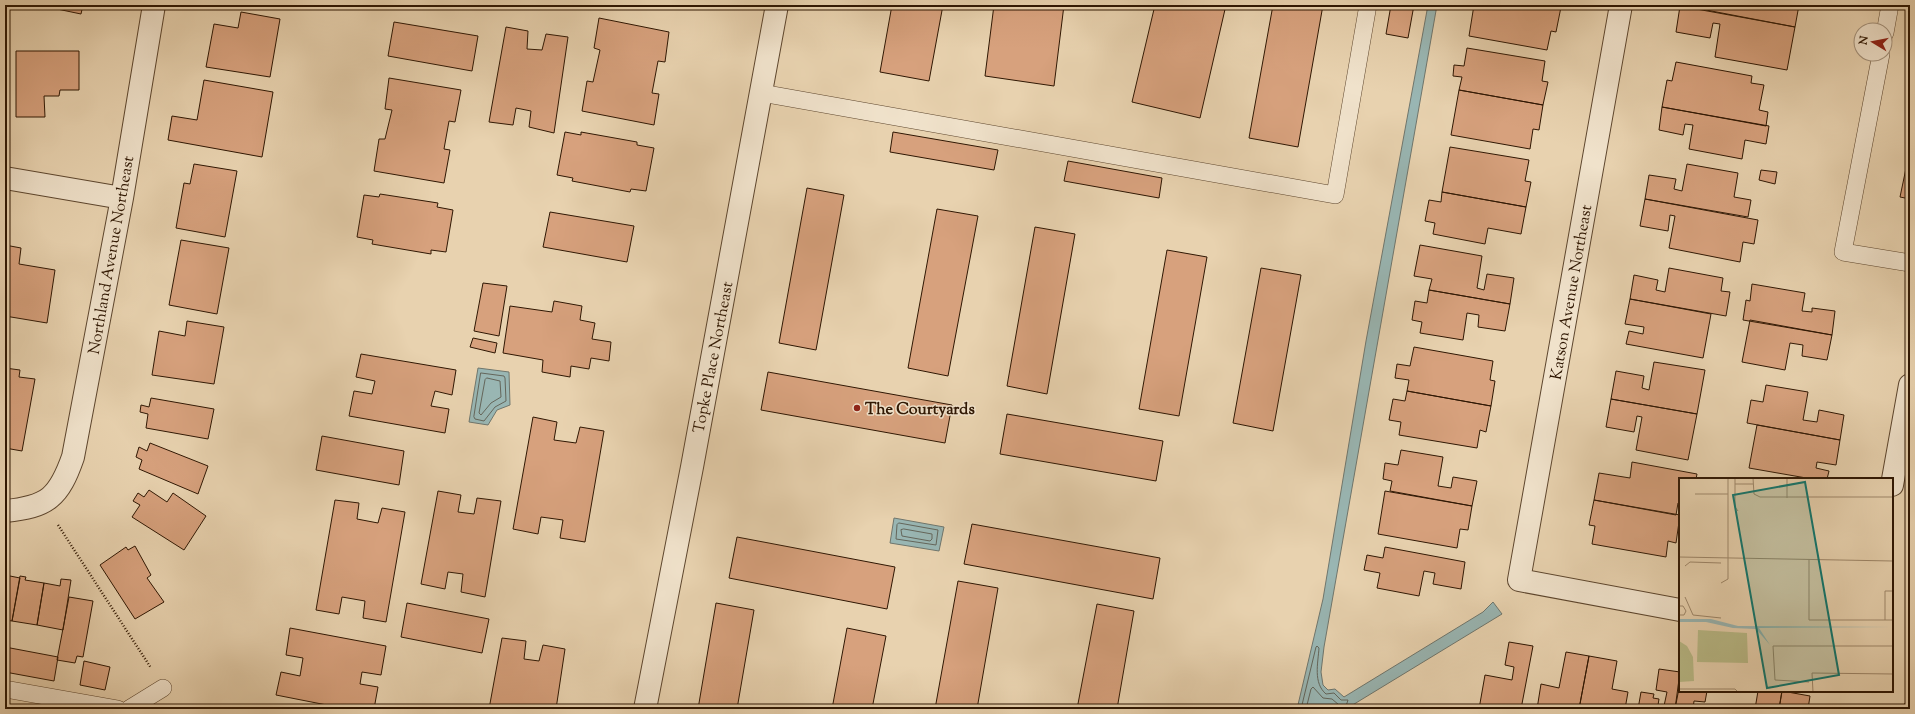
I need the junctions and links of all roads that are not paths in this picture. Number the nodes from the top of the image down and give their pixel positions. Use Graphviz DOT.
graph roads {
  1 [pos="154,5"];
  2 [pos="777,5"];
  3 [pos="1368,5"];
  4 [pos="1621,5"];
  5 [pos="1890,5"];
  6 [pos="1887,22"];
  7 [pos="1879,62"];
  8 [pos="762,93"];
  9 [pos="5,178"];
  10 [pos="122,198"];
  11 [pos="1910,263"];
  12 [pos="1910,385"];
  13 [pos="1893,479"];
  14 [pos="5,511"];
  15 [pos="1679,610"];
  16 [pos="163,688"];
  17 [pos="5,689"];
  18 [pos="118,709"];
  19 [pos="129,709"];
  20 [pos="645,709"];
  1 -- 10 [label="street, Northland Avenue Northeast"];
  2 -- 8 [label="street, Topke Place Northeast"];
  3 -- 8 [label="lane"];
  4 -- 15 [label="street, Katson Avenue Northeast"];
  5 -- 6 [label="lane"];
  7 -- 11 [label="lane"];
  8 -- 20 [label="street, Topke Place Northeast"];
  9 -- 10 [label="street"];
  10 -- 14 [label="street, Northland Avenue Northeast"];
  12 -- 13 [label="street"];
  16 -- 19 [label="lane"];
  17 -- 18 [label="lane"];
}
